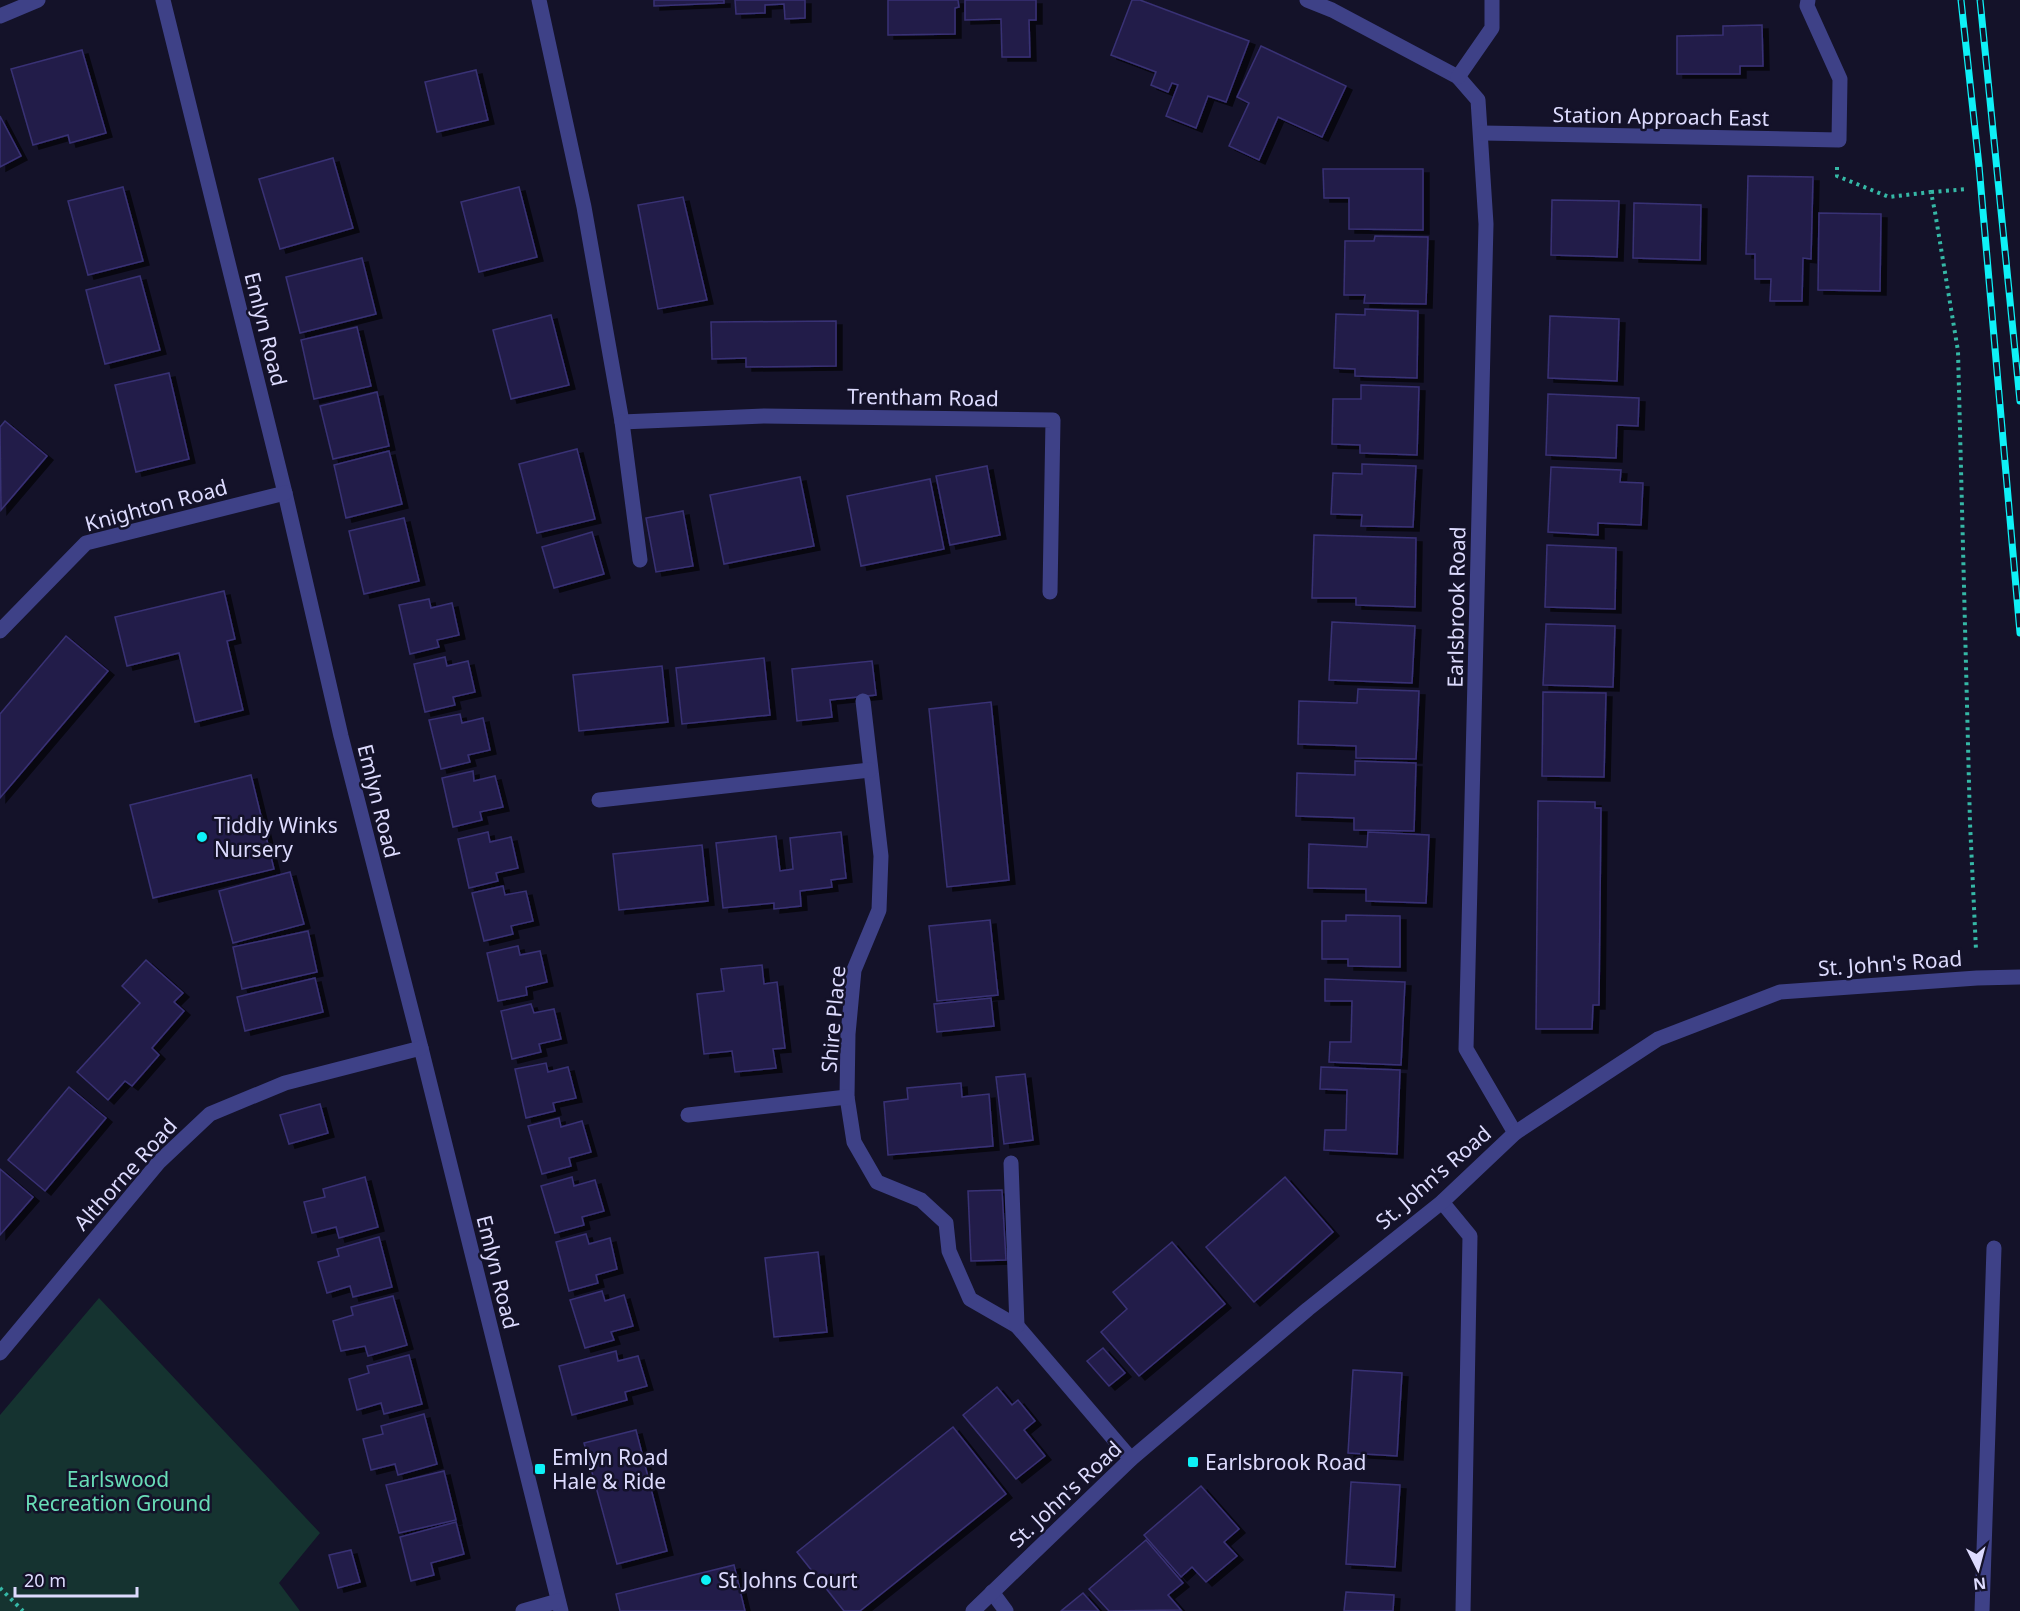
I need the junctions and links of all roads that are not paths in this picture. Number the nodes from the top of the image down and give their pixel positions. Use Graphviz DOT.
graph roads {
  1 [pos="38,0"];
  2 [pos="163,0"];
  3 [pos="539,0"];
  4 [pos="1307,0"];
  5 [pos="1492,0"];
  6 [pos="1808,0"];
  7 [pos="0,16"];
  8 [pos="1458,76"];
  9 [pos="1482,134"];
  10 [pos="622,422"];
  11 [pos="285,493"];
  12 [pos="640,560"];
  13 [pos="1050,592"];
  14 [pos="0,631"];
  15 [pos="863,701"];
  16 [pos="870,770"];
  17 [pos="599,800"];
  18 [pos="2020,977"];
  19 [pos="421,1048"];
  20 [pos="848,1097"];
  21 [pos="688,1115"];
  22 [pos="1515,1133"];
  23 [pos="1011,1163"];
  24 [pos="1442,1202"];
  25 [pos="1994,1248"];
  26 [pos="1017,1326"];
  27 [pos="0,1353"];
  28 [pos="1131,1459"];
  29 [pos="992,1592"];
  30 [pos="559,1606"];
  31 [pos="523,1611"];
  32 [pos="973,1611"];
  33 [pos="1006,1611"];
  34 [pos="1463,1611"];
  35 [pos="1982,1611"];
  1 -- 7 [label="street"];
  2 -- 11 [label="street, Emlyn Road"];
  3 -- 10 [label="street"];
  4 -- 8 [label="street"];
  5 -- 8 [label="street"];
  6 -- 9 [label="street, Station Approach East"];
  8 -- 9 [label="street, Earlsbrook Road"];
  9 -- 22 [label="street, Earlsbrook Road"];
  10 -- 12 [label="street"];
  10 -- 13 [label="street, Trentham Road"];
  11 -- 14 [label="street, Knighton Road"];
  11 -- 19 [label="street, Emlyn Road"];
  15 -- 16 [label="street, Shire Place"];
  16 -- 17 [label="street"];
  16 -- 20 [label="street, Shire Place"];
  18 -- 22 [label="street, St. John's Road"];
  19 -- 27 [label="street, Althorne Road"];
  19 -- 30 [label="street, Emlyn Road"];
  20 -- 21 [label="street, Shire Place"];
  20 -- 26 [label="street, Shire Place"];
  22 -- 24 [label="street, St. John's Road"];
  23 -- 26 [label="street"];
  24 -- 28 [label="street, St. John's Road"];
  24 -- 34 [label="street"];
  25 -- 35 [label="street"];
  26 -- 28 [label="street, Shire Place"];
  28 -- 29 [label="street, St. John's Road"];
  29 -- 32 [label="street, St. John's Road"];
  29 -- 33 [label="street"];
  30 -- 31 [label="street"];
}
